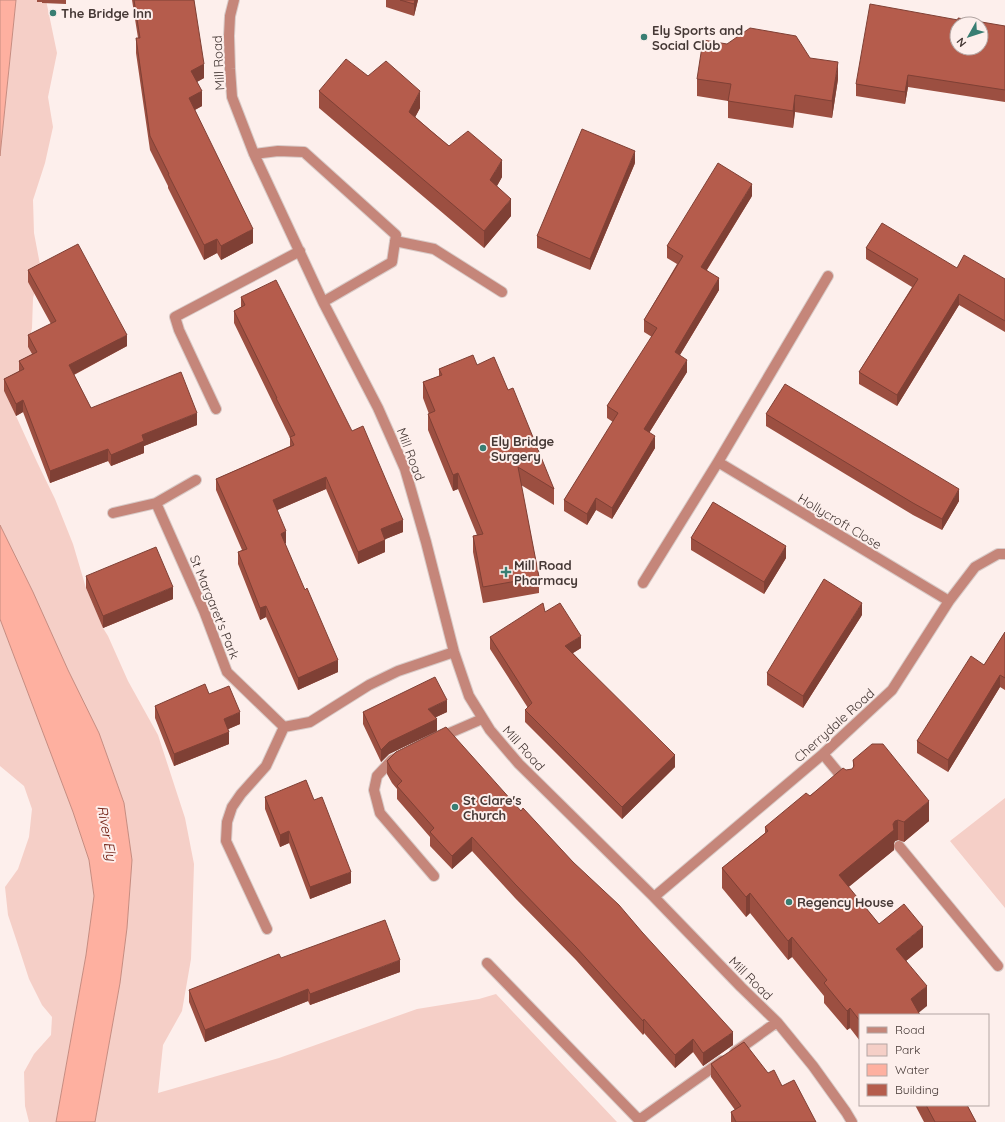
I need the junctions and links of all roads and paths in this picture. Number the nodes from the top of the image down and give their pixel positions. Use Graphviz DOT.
graph roads {
  1 [pos="229,0"];
  2 [pos="234,0"];
  3 [pos="230,16"];
  4 [pos="254,154"];
  5 [pos="395,241"];
  6 [pos="300,251"];
  7 [pos="828,276"];
  8 [pos="502,292"];
  9 [pos="323,302"];
  10 [pos="216,409"];
  11 [pos="718,462"];
  12 [pos="196,480"];
  13 [pos="156,503"];
  14 [pos="114,513"];
  15 [pos="1005,554"];
  16 [pos="643,583"];
  17 [pos="949,601"];
  18 [pos="454,652"];
  19 [pos="482,719"];
  20 [pos="284,727"];
  21 [pos="426,744"];
  22 [pos="406,754"];
  23 [pos="823,754"];
  24 [pos="848,784"];
  25 [pos="899,846"];
  26 [pos="434,876"];
  27 [pos="654,897"];
  28 [pos="267,929"];
  29 [pos="487,963"];
  30 [pos="998,966"];
  31 [pos="777,1022"];
  32 [pos="852,1122"];
  1 -- 3 [label="street, Mill Road"];
  2 -- 3 [label="street, Mill Road"];
  3 -- 4 [label="street, Mill Road"];
  4 -- 5 [label="street"];
  4 -- 6 [label="street, Mill Road"];
  5 -- 8 [label="street"];
  5 -- 9 [label="street"];
  6 -- 9 [label="street, Mill Road"];
  6 -- 10 [label="street"];
  7 -- 11 [label="street"];
  9 -- 18 [label="street, Mill Road"];
  11 -- 16 [label="street"];
  11 -- 17 [label="street, Hollycroft Close"];
  12 -- 13 [label="street"];
  13 -- 14 [label="street"];
  13 -- 20 [label="street, St Margaret's Park"];
  15 -- 17 [label="street, Cherrydale Road"];
  17 -- 23 [label="street, Cherrydale Road"];
  18 -- 19 [label="street, Mill Road"];
  18 -- 20 [label="street"];
  19 -- 21 [label="street"];
  19 -- 27 [label="street, Mill Road"];
  20 -- 28 [label="street"];
  22 -- 26 [label="street"];
  23 -- 24 [label="street"];
  23 -- 27 [label="street, Cherrydale Road"];
  25 -- 30 [label="street"];
  27 -- 31 [label="street, Mill Road"];
  29 -- 31 [label="street"];
  31 -- 32 [label="street, Mill Road"];
}
